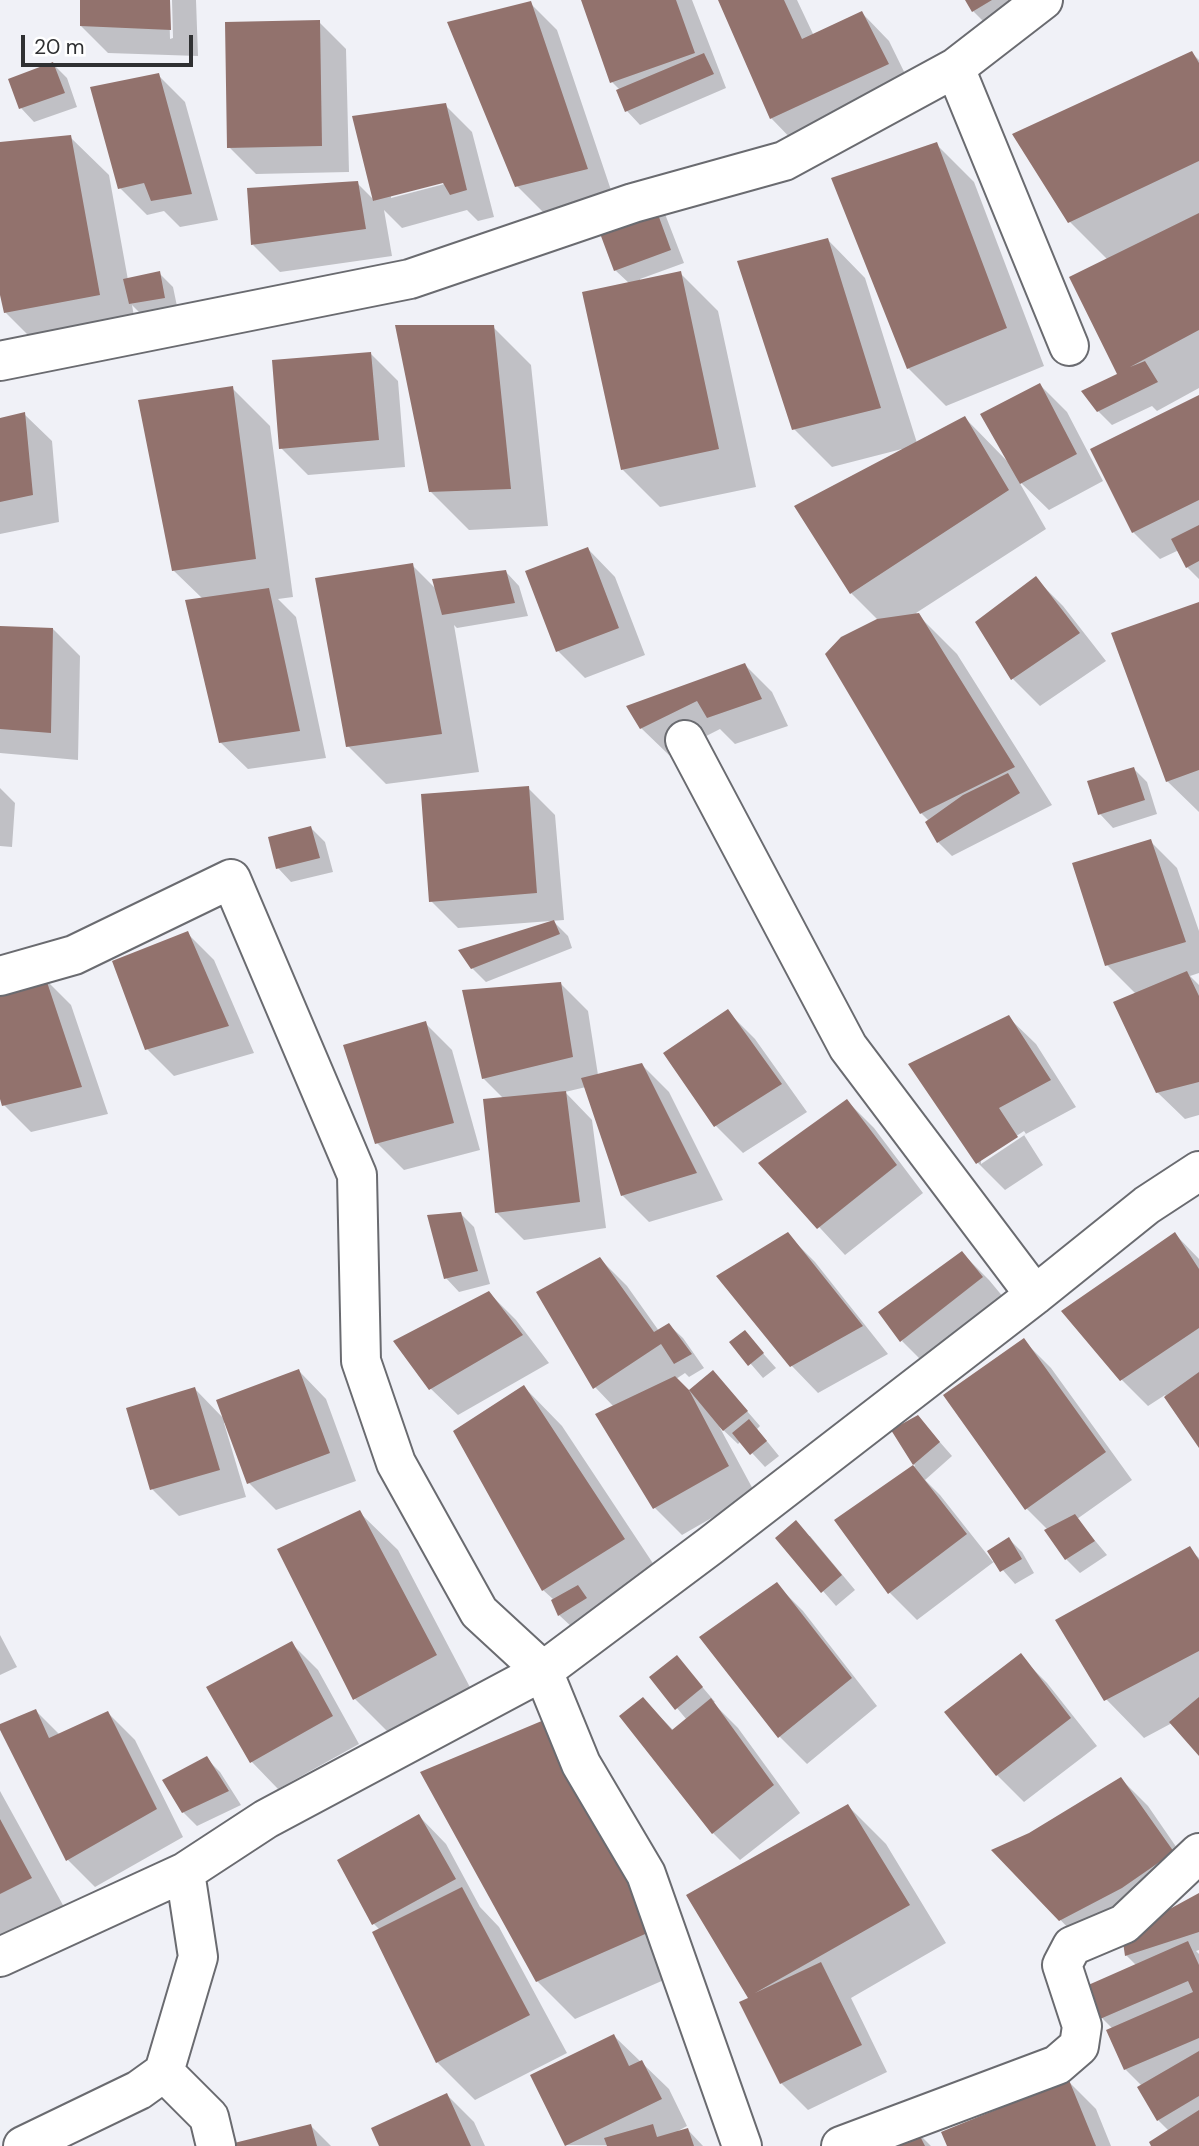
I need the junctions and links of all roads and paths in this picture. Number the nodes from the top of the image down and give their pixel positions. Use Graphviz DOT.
graph roads {
  1 [pos="1043,0"];
  2 [pos="955,68"];
  3 [pos="1069,346"];
  4 [pos="0,361"];
  5 [pos="685,740"];
  6 [pos="0,976"];
  7 [pos="1199,1171"];
  8 [pos="1035,1295"];
  9 [pos="543,1671"];
  10 [pos="1199,1853"];
  11 [pos="185,1872"];
  12 [pos="0,1958"];
  13 [pos="164,2072"];
  14 [pos="23,2146"];
  15 [pos="216,2146"];
  16 [pos="742,2146"];
  17 [pos="841,2146"];
  1 -- 2 [label="street"];
  2 -- 3 [label="street"];
  2 -- 4 [label="street"];
  5 -- 8 [label="street"];
  6 -- 9 [label="street"];
  7 -- 8 [label="street"];
  8 -- 9 [label="street"];
  9 -- 11 [label="street"];
  9 -- 16 [label="street"];
  10 -- 17 [label="street"];
  11 -- 12 [label="street"];
  11 -- 13 [label="street"];
  13 -- 14 [label="street"];
  13 -- 15 [label="street"];
}
